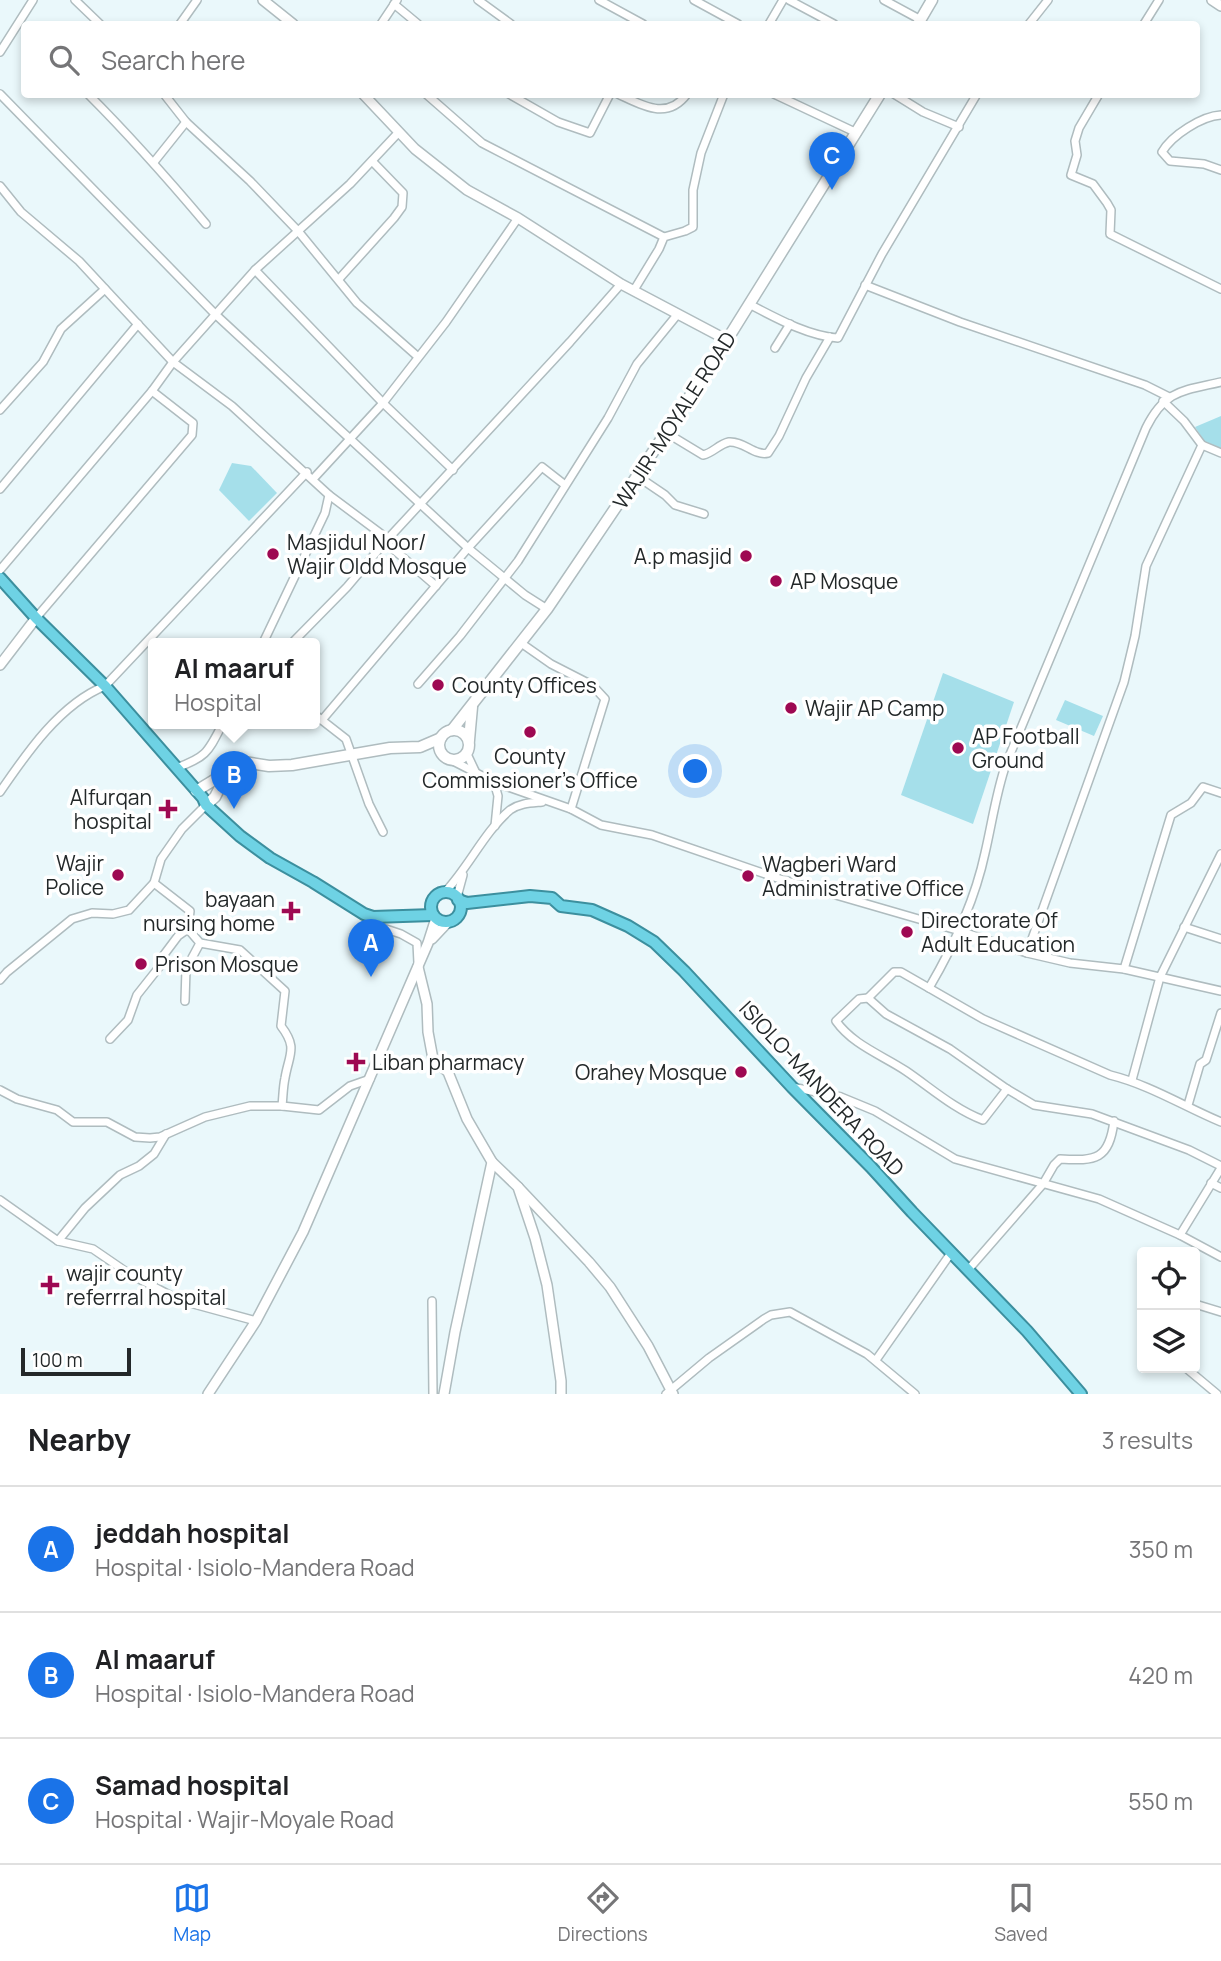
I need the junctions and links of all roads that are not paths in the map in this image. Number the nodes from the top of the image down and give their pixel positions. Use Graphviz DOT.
graph roads {
  1 [pos="33,0"];
  2 [pos="75,0"];
  3 [pos="197,0"];
  4 [pos="263,0"];
  5 [pos="478,0"];
  6 [pos="599,0"];
  7 [pos="694,0"];
  8 [pos="783,0"];
  9 [pos="789,0"];
  10 [pos="884,0"];
  11 [pos="932,0"];
  12 [pos="1048,0"];
  13 [pos="1159,0"];
  14 [pos="1212,0"];
  15 [pos="395,2"];
  16 [pos="1221,6"];
  17 [pos="23,21"];
  18 [pos="97,21"];
  19 [pos="182,21"];
  20 [pos="289,21"];
  21 [pos="383,21"];
  22 [pos="415,21"];
  23 [pos="507,21"];
  24 [pos="638,21"];
  25 [pos="732,21"];
  26 [pos="771,21"];
  27 [pos="828,21"];
  28 [pos="917,21"];
  29 [pos="920,21"];
  30 [pos="1031,21"];
  31 [pos="1146,21"];
  32 [pos="21,26"];
  33 [pos="0,52"];
  34 [pos="0,94"];
  35 [pos="92,98"];
  36 [pos="167,98"];
  37 [pos="367,98"];
  38 [pos="431,98"];
  39 [pos="516,98"];
  40 [pos="608,98"];
  41 [pos="627,98"];
  42 [pos="684,98"];
  43 [pos="722,98"];
  44 [pos="783,98"];
  45 [pos="875,98"];
  46 [pos="900,98"];
  47 [pos="975,98"];
  48 [pos="1097,98"];
  49 [pos="1221,114"];
  50 [pos="186,122"];
  51 [pos="959,127"];
  52 [pos="398,133"];
  53 [pos="857,133"];
  54 [pos="372,161"];
  55 [pos="154,162"];
  56 [pos="1221,170"];
  57 [pos="0,186"];
  58 [pos="518,218"];
  59 [pos="206,224"];
  60 [pos="298,231"];
  61 [pos="664,237"];
  62 [pos="255,271"];
  63 [pos="339,279"];
  64 [pos="621,284"];
  65 [pos="865,285"];
  66 [pos="106,289"];
  67 [pos="1221,289"];
  68 [pos="634,290"];
  69 [pos="749,304"];
  70 [pos="215,314"];
  71 [pos="677,315"];
  72 [pos="138,324"];
  73 [pos="790,324"];
  74 [pos="830,337"];
  75 [pos="727,340"];
  76 [pos="775,348"];
  77 [pos="417,356"];
  78 [pos="173,362"];
  79 [pos="1221,382"];
  80 [pos="152,391"];
  81 [pos="1166,399"];
  82 [pos="383,402"];
  83 [pos="0,410"];
  84 [pos="665,432"];
  85 [pos="350,437"];
  86 [pos="1202,445"];
  87 [pos="1221,453"];
  88 [pos="453,470"];
  89 [pos="310,475"];
  90 [pos="637,476"];
  91 [pos="565,485"];
  92 [pos="0,489"];
  93 [pos="329,495"];
  94 [pos="421,504"];
  95 [pos="704,514"];
  96 [pos="387,540"];
  97 [pos="468,548"];
  98 [pos="0,570"];
  99 [pos="0,578"];
  100 [pos="504,578"];
  101 [pos="436,586"];
  102 [pos="547,609"];
  103 [pos="36,618"];
  104 [pos="152,638"];
  105 [pos="265,638"];
  106 [pos="297,638"];
  107 [pos="148,642"];
  108 [pos="522,643"];
  109 [pos="0,665"];
  110 [pos="418,684"];
  111 [pos="105,686"];
  112 [pos="472,706"];
  113 [pos="322,720"];
  114 [pos="220,729"];
  115 [pos="452,730"];
  116 [pos="441,738"];
  117 [pos="469,740"];
  118 [pos="420,747"];
  119 [pos="353,754"];
  120 [pos="467,754"];
  121 [pos="447,757"];
  122 [pos="176,768"];
  123 [pos="475,772"];
  124 [pos="226,774"];
  125 [pos="494,782"];
  126 [pos="196,791"];
  127 [pos="0,792"];
  128 [pos="1221,793"];
  129 [pos="546,802"];
  130 [pos="206,805"];
  131 [pos="571,809"];
  132 [pos="495,826"];
  133 [pos="383,832"];
  134 [pos="1221,854"];
  135 [pos="466,868"];
  136 [pos="154,883"];
  137 [pos="444,892"];
  138 [pos="458,898"];
  139 [pos="433,899"];
  140 [pos="486,902"];
  141 [pos="408,915"];
  142 [pos="373,917"];
  143 [pos="444,917"];
  144 [pos="1184,927"];
  145 [pos="188,929"];
  146 [pos="960,931"];
  147 [pos="1221,939"];
  148 [pos="200,943"];
  149 [pos="1027,953"];
  150 [pos="418,965"];
  151 [pos="1125,969"];
  152 [pos="1160,977"];
  153 [pos="0,980"];
  154 [pos="929,988"];
  155 [pos="1221,991"];
  156 [pos="868,998"];
  157 [pos="185,1000"];
  158 [pos="1221,1013"];
  159 [pos="110,1039"];
  160 [pos="370,1079"];
  161 [pos="1132,1080"];
  162 [pos="792,1087"];
  163 [pos="1007,1089"];
  164 [pos="0,1090"];
  165 [pos="1188,1105"];
  166 [pos="282,1106"];
  167 [pos="1114,1121"];
  168 [pos="1221,1122"];
  169 [pos="167,1133"];
  170 [pos="492,1162"];
  171 [pos="1221,1167"];
  172 [pos="1211,1183"];
  173 [pos="1043,1184"];
  174 [pos="518,1187"];
  175 [pos="1221,1188"];
  176 [pos="0,1200"];
  177 [pos="1181,1236"];
  178 [pos="58,1241"];
  179 [pos="1199,1245"];
  180 [pos="951,1254"];
  181 [pos="1221,1257"];
  182 [pos="968,1270"];
  183 [pos="432,1301"];
  184 [pos="1200,1306"];
  185 [pos="1221,1312"];
  186 [pos="256,1321"];
  187 [pos="876,1360"];
  188 [pos="1192,1373"];
  189 [pos="558,1393"];
  190 [pos="670,1393"];
  191 [pos="208,1394"];
  192 [pos="433,1394"];
  193 [pos="443,1394"];
  194 [pos="915,1394"];
  195 [pos="1081,1394"];
  196 [pos="1217,1394"];
  1 -- 17 [label="street"];
  2 -- 18 [label="street"];
  3 -- 19 [label="street"];
  4 -- 20 [label="street"];
  5 -- 23 [label="street"];
  6 -- 24 [label="street"];
  7 -- 25 [label="street"];
  8 -- 26 [label="street"];
  9 -- 27 [label="street"];
  10 -- 28 [label="street"];
  11 -- 29 [label="main road"];
  12 -- 30 [label="street"];
  13 -- 31 [label="street"];
  14 -- 16 [label="street"];
  15 -- 21 [label="street"];
  15 -- 22 [label="street"];
  32 -- 33 [label="street"];
  34 -- 70 [label="street"];
  35 -- 55 [label="street"];
  36 -- 50 [label="street"];
  37 -- 52 [label="street"];
  38 -- 61 [label="street"];
  39 -- 40 [label="street"];
  41 -- 42 [label="street"];
  43 -- 61 [label="street"];
  44 -- 53 [label="street"];
  45 -- 53 [label="main road, WAJIR-MOYALE ROAD"];
  46 -- 51 [label="street"];
  47 -- 51 [label="street"];
  48 -- 67 [label="street"];
  49 -- 56 [label="street"];
  50 -- 55 [label="street"];
  50 -- 60 [label="street"];
  51 -- 65 [label="street"];
  52 -- 54 [label="street"];
  52 -- 58 [label="street"];
  53 -- 69 [label="main road, WAJIR-MOYALE ROAD"];
  54 -- 60 [label="street"];
  54 -- 63 [label="street"];
  55 -- 59 [label="street"];
  57 -- 66 [label="street"];
  58 -- 64 [label="street"];
  58 -- 77 [label="street"];
  60 -- 62 [label="street"];
  60 -- 63 [label="street"];
  61 -- 68 [label="street"];
  62 -- 70 [label="street"];
  62 -- 82 [label="street"];
  63 -- 77 [label="street"];
  64 -- 68 [label="street"];
  64 -- 88 [label="street"];
  65 -- 74 [label="street"];
  65 -- 81 [label="street"];
  66 -- 72 [label="street"];
  66 -- 83 [label="street"];
  68 -- 71 [label="street"];
  69 -- 73 [label="street"];
  69 -- 75 [label="main road, WAJIR-MOYALE ROAD"];
  70 -- 78 [label="street"];
  70 -- 85 [label="street"];
  71 -- 75 [label="street"];
  71 -- 91 [label="street"];
  72 -- 78 [label="street"];
  72 -- 92 [label="street"];
  73 -- 74 [label="street"];
  73 -- 76 [label="street"];
  74 -- 84 [label="street"];
  75 -- 84 [label="main road, WAJIR-MOYALE ROAD"];
  77 -- 82 [label="street"];
  78 -- 80 [label="street"];
  78 -- 89 [label="street"];
  79 -- 81 [label="street"];
  80 -- 98 [label="street"];
  80 -- 103 [label="street"];
  81 -- 86 [label="street"];
  81 -- 146 [label="street"];
  82 -- 85 [label="street"];
  82 -- 88 [label="street"];
  84 -- 90 [label="main road, WAJIR-MOYALE ROAD"];
  85 -- 89 [label="street"];
  85 -- 94 [label="street"];
  86 -- 87 [label="street"];
  86 -- 149 [label="street"];
  88 -- 94 [label="street"];
  89 -- 93 [label="street"];
  89 -- 104 [label="street"];
  90 -- 95 [label="street"];
  90 -- 102 [label="main road, WAJIR-MOYALE ROAD"];
  91 -- 97 [label="street"];
  91 -- 100 [label="street"];
  93 -- 96 [label="street"];
  93 -- 105 [label="street"];
  94 -- 96 [label="street"];
  94 -- 97 [label="street"];
  96 -- 101 [label="street"];
  96 -- 106 [label="street"];
  97 -- 100 [label="street"];
  97 -- 101 [label="street"];
  99 -- 103 [label="highway, ISIOLO-MANDERA ROAD"];
  100 -- 102 [label="street"];
  100 -- 110 [label="street"];
  101 -- 113 [label="street"];
  102 -- 108 [label="main road, WAJIR-MOYALE ROAD"];
  103 -- 109 [label="street"];
  103 -- 111 [label="highway, ISIOLO-MANDERA ROAD"];
  107 -- 111 [label="street"];
  108 -- 112 [label="main road, WAJIR-MOYALE ROAD"];
  108 -- 131 [label="street"];
  111 -- 122 [label="highway, ISIOLO-MANDERA ROAD"];
  111 -- 127 [label="street"];
  112 -- 115 [label="main road, WAJIR-MOYALE ROAD"];
  112 -- 117 [label="main road"];
  113 -- 119 [label="street"];
  114 -- 122 [label="street"];
  115 -- 116 [label="main road"];
  115 -- 117 [label="main road"];
  116 -- 118 [label="main road"];
  116 -- 121 [label="main road"];
  117 -- 120 [label="main road"];
  118 -- 119 [label="main road"];
  118 -- 121 [label="main road"];
  119 -- 124 [label="main road"];
  119 -- 133 [label="street"];
  120 -- 121 [label="main road"];
  120 -- 123 [label="street"];
  121 -- 123 [label="street"];
  122 -- 126 [label="highway, ISIOLO-MANDERA ROAD"];
  123 -- 125 [label="street"];
  124 -- 126 [label="main road"];
  124 -- 130 [label="main road"];
  125 -- 129 [label="street"];
  125 -- 132 [label="street"];
  126 -- 130 [label="highway, ISIOLO-MANDERA ROAD"];
  128 -- 151 [label="street"];
  129 -- 131 [label="street"];
  129 -- 132 [label="street"];
  130 -- 136 [label="street"];
  130 -- 142 [label="highway, ISIOLO-MANDERA ROAD"];
  131 -- 146 [label="street"];
  132 -- 135 [label="street"];
  134 -- 144 [label="street"];
  135 -- 137 [label="street"];
  135 -- 138 [label="street"];
  136 -- 145 [label="street"];
  136 -- 153 [label="street"];
  137 -- 138 [label="highway, ISIOLO-MANDERA ROAD"];
  137 -- 139 [label="highway, ISIOLO-MANDERA ROAD"];
  138 -- 140 [label="highway, ISIOLO-MANDERA ROAD"];
  138 -- 143 [label="highway"];
  139 -- 141 [label="highway, ISIOLO-MANDERA ROAD"];
  139 -- 143 [label="highway"];
  140 -- 143 [label="highway, ISIOLO-MANDERA ROAD"];
  140 -- 162 [label="highway, ISIOLO-MANDERA ROAD"];
  141 -- 142 [label="highway, ISIOLO-MANDERA ROAD"];
  141 -- 143 [label="highway, ISIOLO-MANDERA ROAD"];
  142 -- 150 [label="street"];
  143 -- 150 [label="street"];
  144 -- 147 [label="street"];
  144 -- 152 [label="street"];
  145 -- 148 [label="street"];
  145 -- 159 [label="street"];
  146 -- 149 [label="street"];
  146 -- 154 [label="street"];
  148 -- 157 [label="street"];
  148 -- 166 [label="street"];
  149 -- 151 [label="street"];
  150 -- 160 [label="street"];
  150 -- 170 [label="street"];
  151 -- 152 [label="street"];
  152 -- 155 [label="street"];
  152 -- 161 [label="street"];
  154 -- 156 [label="street"];
  154 -- 161 [label="street"];
  156 -- 163 [label="street"];
  156 -- 163 [label="street"];
  158 -- 165 [label="street"];
  160 -- 166 [label="street"];
  160 -- 186 [label="street"];
  161 -- 165 [label="street"];
  162 -- 173 [label="street"];
  162 -- 180 [label="highway, ISIOLO-MANDERA ROAD"];
  163 -- 167 [label="street"];
  164 -- 169 [label="street"];
  165 -- 168 [label="street"];
  166 -- 169 [label="street"];
  167 -- 171 [label="street"];
  167 -- 173 [label="street"];
  169 -- 178 [label="street"];
  170 -- 174 [label="street"];
  170 -- 193 [label="street"];
  171 -- 172 [label="street"];
  172 -- 175 [label="street"];
  172 -- 177 [label="street"];
  173 -- 177 [label="street"];
  173 -- 182 [label="street"];
  174 -- 189 [label="street"];
  174 -- 190 [label="street"];
  176 -- 178 [label="street"];
  177 -- 179 [label="street"];
  178 -- 186 [label="street"];
  179 -- 181 [label="street"];
  180 -- 182 [label="highway, ISIOLO-MANDERA ROAD"];
  180 -- 187 [label="street"];
  182 -- 195 [label="highway, ISIOLO-MANDERA ROAD"];
  183 -- 192 [label="street"];
  184 -- 185 [label="street"];
  186 -- 191 [label="street"];
  187 -- 190 [label="street"];
  187 -- 194 [label="street"];
  188 -- 196 [label="street"];
}
